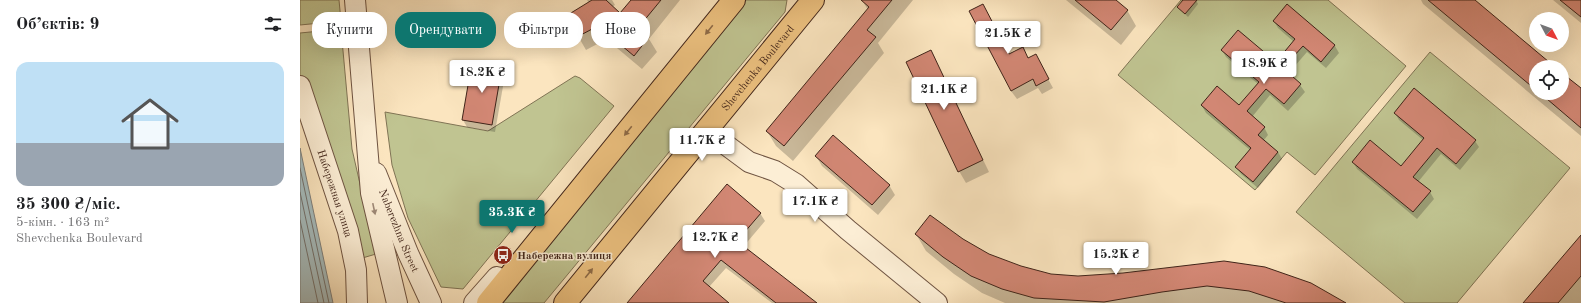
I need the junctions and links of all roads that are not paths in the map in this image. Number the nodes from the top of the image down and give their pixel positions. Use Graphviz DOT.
graph roads {
  1 [pos="355,0"];
  2 [pos="734,0"];
  3 [pos="796,0"];
  4 [pos="813,0"];
  5 [pos="795,22"];
  6 [pos="300,86"];
  7 [pos="706,130"];
  8 [pos="369,157"];
  9 [pos="575,196"];
  10 [pos="431,302"];
  11 [pos="357,303"];
  12 [pos="397,303"];
  13 [pos="474,303"];
  14 [pos="488,303"];
  15 [pos="565,303"];
  16 [pos="937,303"];
  1 -- 8 [label="street, Naberezhna Street"];
  2 -- 9 [label="main road, one-way"];
  3 -- 5 [label="main road"];
  4 -- 5 [label="main road, Shevchenka Boulevard"];
  5 -- 7 [label="main road, Shevchenka Boulevard"];
  6 -- 11 [label="street, Набережная улица"];
  15 -- 7 [label="main road, Shevchenka Boulevard, one-way"];
  7 -- 16 [label="street"];
  8 -- 10 [label="street, Naberezhna Street"];
  8 -- 12 [label="street, Naberezhna Street, one-way"];
  9 -- 13 [label="street"];
  9 -- 14 [label="main road"];
}
